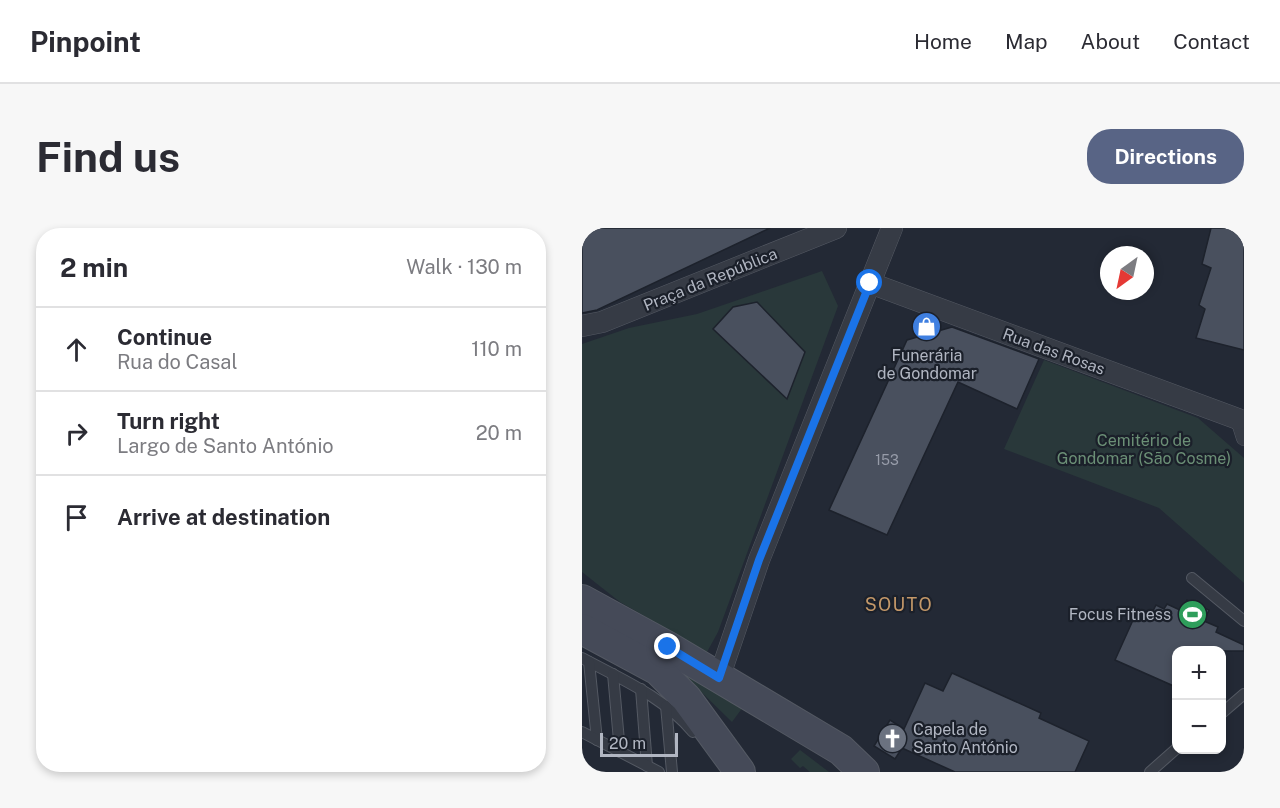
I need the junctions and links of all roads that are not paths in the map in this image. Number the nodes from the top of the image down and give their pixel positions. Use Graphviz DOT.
graph roads {
  1 [pos="836,228"];
  2 [pos="892,228"];
  3 [pos="870,283"];
  4 [pos="582,326"];
  5 [pos="1242,426"];
  6 [pos="1192,578"];
  7 [pos="582,600"];
  8 [pos="1244,621"];
  9 [pos="582,629"];
  10 [pos="586,660"];
  11 [pos="613,674"];
  12 [pos="719,678"];
  13 [pos="641,689"];
  14 [pos="1244,694"];
  15 [pos="666,706"];
  16 [pos="1226,708"];
  17 [pos="582,732"];
  18 [pos="597,740"];
  19 [pos="702,742"];
  20 [pos="620,752"];
  21 [pos="1172,753"];
  22 [pos="647,766"];
  23 [pos="659,772"];
  24 [pos="672,772"];
  25 [pos="740,772"];
  26 [pos="864,772"];
  27 [pos="1150,772"];
  1 -- 4 [label="street, Praça da República"];
  2 -- 3 [label="street"];
  3 -- 5 [label="street, Rua das Rosas"];
  3 -- 12 [label="street"];
  6 -- 8 [label="lane"];
  7 -- 12 [label="main road"];
  9 -- 25 [label="main road"];
  10 -- 11 [label="lane"];
  10 -- 18 [label="lane"];
  11 -- 13 [label="lane"];
  11 -- 20 [label="lane"];
  12 -- 26 [label="main road"];
  13 -- 15 [label="lane"];
  13 -- 22 [label="lane"];
  14 -- 16 [label="lane"];
  15 -- 19 [label="lane"];
  15 -- 24 [label="lane"];
  17 -- 18 [label="lane"];
  18 -- 20 [label="lane"];
  20 -- 22 [label="lane"];
  21 -- 27 [label="lane"];
  22 -- 23 [label="lane"];
}
